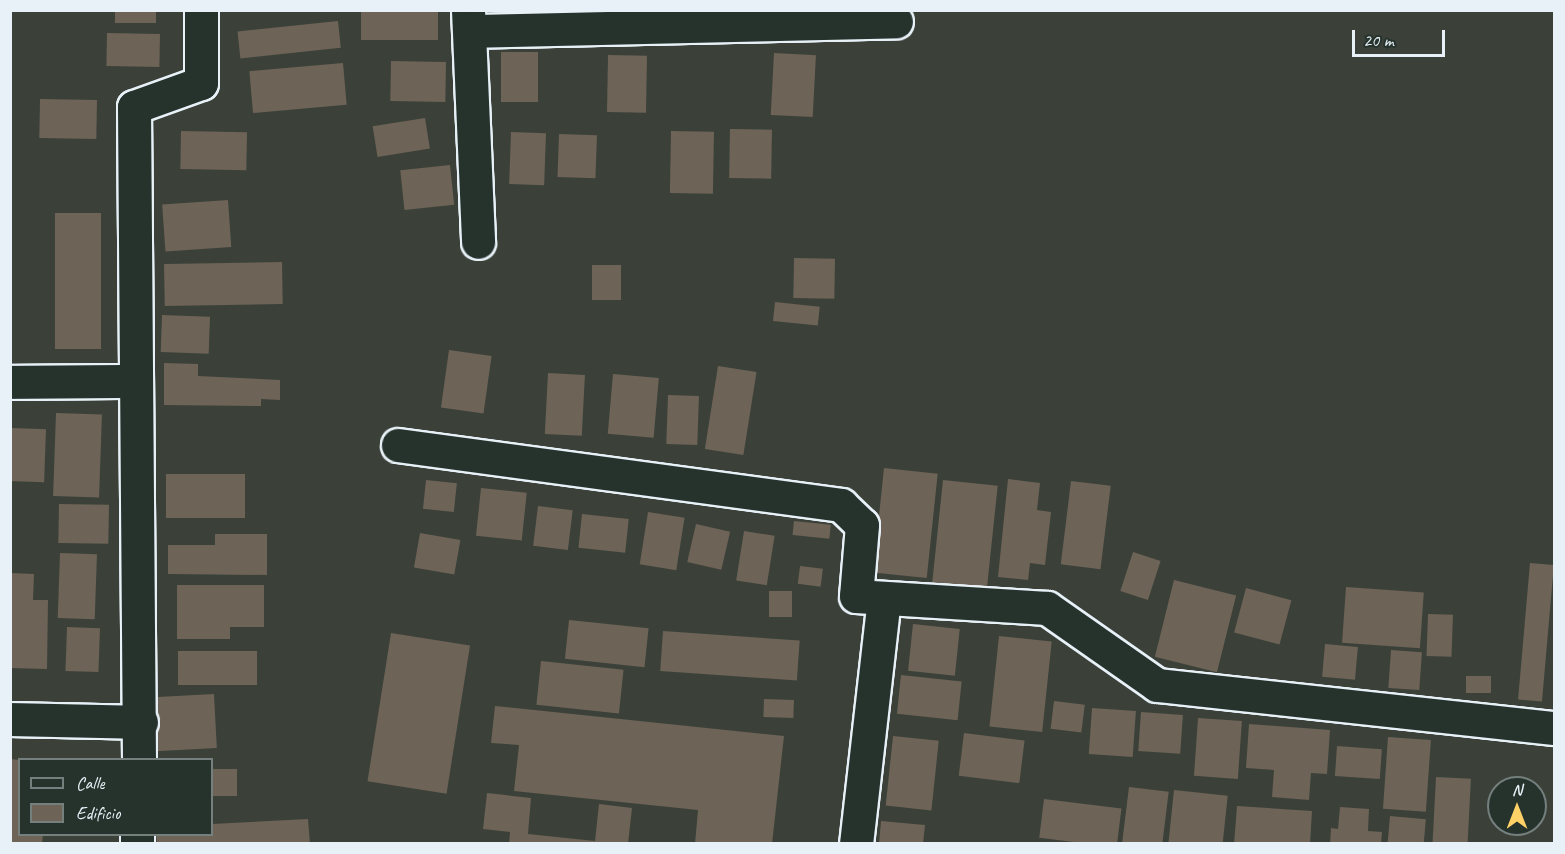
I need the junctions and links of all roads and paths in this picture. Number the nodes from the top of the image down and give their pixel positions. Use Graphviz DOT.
graph roads {
  1 [pos="201,10"];
  2 [pos="469,21"];
  3 [pos="896,21"];
  4 [pos="478,242"];
  5 [pos="136,381"];
  6 [pos="10,382"];
  7 [pos="398,446"];
  8 [pos="884,600"];
  9 [pos="10,719"];
  10 [pos="141,722"];
  11 [pos="1554,728"];
  12 [pos="140,758"];
  13 [pos="856,843"];
  1 -- 5 [label="street"];
  2 -- 3 [label="street"];
  2 -- 4 [label="street"];
  5 -- 6 [label="street"];
  5 -- 10 [label="street"];
  7 -- 8 [label="street"];
  8 -- 11 [label="street"];
  8 -- 13 [label="street"];
  9 -- 10 [label="street"];
  10 -- 12 [label="street"];
}
